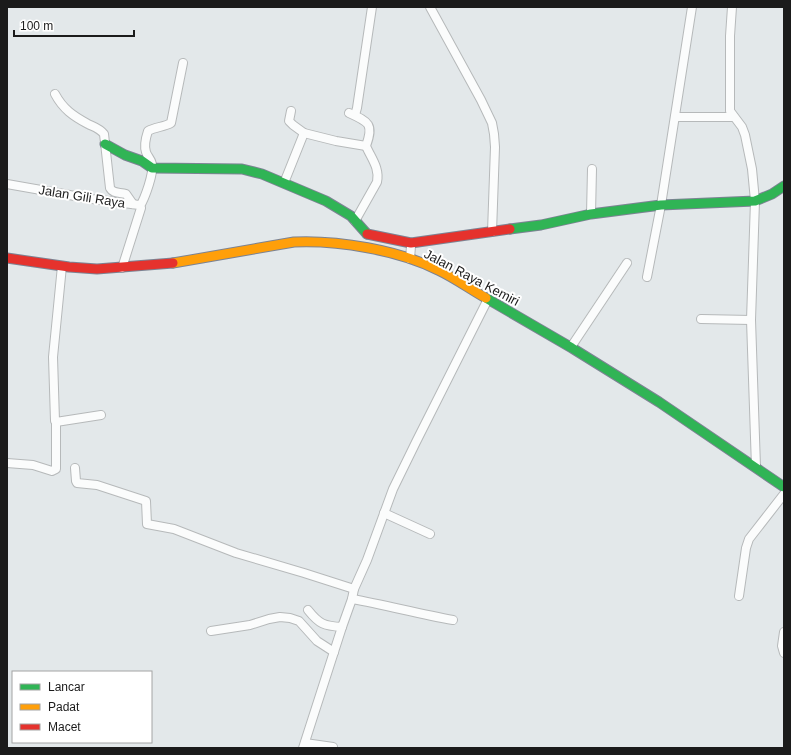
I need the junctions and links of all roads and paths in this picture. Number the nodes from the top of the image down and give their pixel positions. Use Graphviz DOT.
graph roads {
  1 [pos="372,7"];
  2 [pos="430,7"];
  3 [pos="692,7"];
  4 [pos="732,7"];
  5 [pos="183,63"];
  6 [pos="55,94"];
  7 [pos="291,111"];
  8 [pos="675,117"];
  9 [pos="733,117"];
  10 [pos="304,133"];
  11 [pos="105,144"];
  12 [pos="366,146"];
  13 [pos="152,168"];
  14 [pos="592,169"];
  15 [pos="284,183"];
  16 [pos="7,184"];
  17 [pos="784,186"];
  18 [pos="755,201"];
  19 [pos="137,205"];
  20 [pos="661,205"];
  21 [pos="591,214"];
  22 [pos="355,220"];
  23 [pos="492,232"];
  24 [pos="411,250"];
  25 [pos="7,258"];
  26 [pos="627,263"];
  27 [pos="62,266"];
  28 [pos="122,268"];
  29 [pos="647,277"];
  30 [pos="488,299"];
  31 [pos="701,319"];
  32 [pos="751,320"];
  33 [pos="571,347"];
  34 [pos="101,415"];
  35 [pos="56,422"];
  36 [pos="7,463"];
  37 [pos="756,467"];
  38 [pos="75,468"];
  39 [pos="784,486"];
  40 [pos="784,494"];
  41 [pos="384,513"];
  42 [pos="430,534"];
  43 [pos="354,589"];
  44 [pos="740,596"];
  45 [pos="352,599"];
  46 [pos="308,610"];
  47 [pos="453,620"];
  48 [pos="342,627"];
  49 [pos="211,631"];
  50 [pos="784,632"];
  51 [pos="334,652"];
  52 [pos="784,653"];
  53 [pos="304,746"];
  54 [pos="333,747"];
  1 -- 12 [label="street"];
  2 -- 23 [label="street"];
  3 -- 8 [label="street"];
  4 -- 9 [label="street"];
  5 -- 13 [label="street"];
  6 -- 11 [label="street"];
  7 -- 10 [label="street"];
  8 -- 9 [label="street"];
  8 -- 20 [label="street"];
  9 -- 18 [label="street"];
  10 -- 12 [label="street"];
  10 -- 15 [label="street"];
  11 -- 13 [label="street"];
  11 -- 19 [label="street"];
  12 -- 22 [label="street"];
  13 -- 15 [label="street"];
  13 -- 19 [label="street"];
  14 -- 21 [label="street"];
  15 -- 22 [label="street"];
  16 -- 19 [label="street, Jalan Gili Raya"];
  17 -- 18 [label="street"];
  18 -- 20 [label="street"];
  18 -- 32 [label="street"];
  19 -- 28 [label="street, Jalan Gili Raya"];
  20 -- 21 [label="street"];
  20 -- 29 [label="street"];
  21 -- 23 [label="street"];
  22 -- 24 [label="street"];
  23 -- 24 [label="street"];
  24 -- 28 [label="street, Jalan Raya Kemiri"];
  24 -- 30 [label="street, Jalan Raya Kemiri"];
  25 -- 27 [label="street, Jalan Raya Kemiri"];
  26 -- 33 [label="street"];
  27 -- 28 [label="street, Jalan Raya Kemiri"];
  27 -- 35 [label="street"];
  30 -- 33 [label="street, Jalan Raya Kemiri"];
  30 -- 41 [label="street"];
  31 -- 32 [label="street"];
  32 -- 37 [label="street"];
  33 -- 37 [label="street, Jalan Raya Kemiri"];
  34 -- 35 [label="street"];
  35 -- 36 [label="street"];
  37 -- 39 [label="street, Jalan Raya Kemiri"];
  38 -- 43 [label="street"];
  40 -- 44 [label="street"];
  41 -- 42 [label="street"];
  41 -- 43 [label="street"];
  43 -- 45 [label="street"];
  45 -- 47 [label="street"];
  45 -- 48 [label="street"];
  46 -- 48 [label="street"];
  48 -- 51 [label="street"];
  49 -- 51 [label="street"];
  50 -- 52 [label="street"];
  51 -- 53 [label="street"];
  53 -- 54 [label="street"];
}
